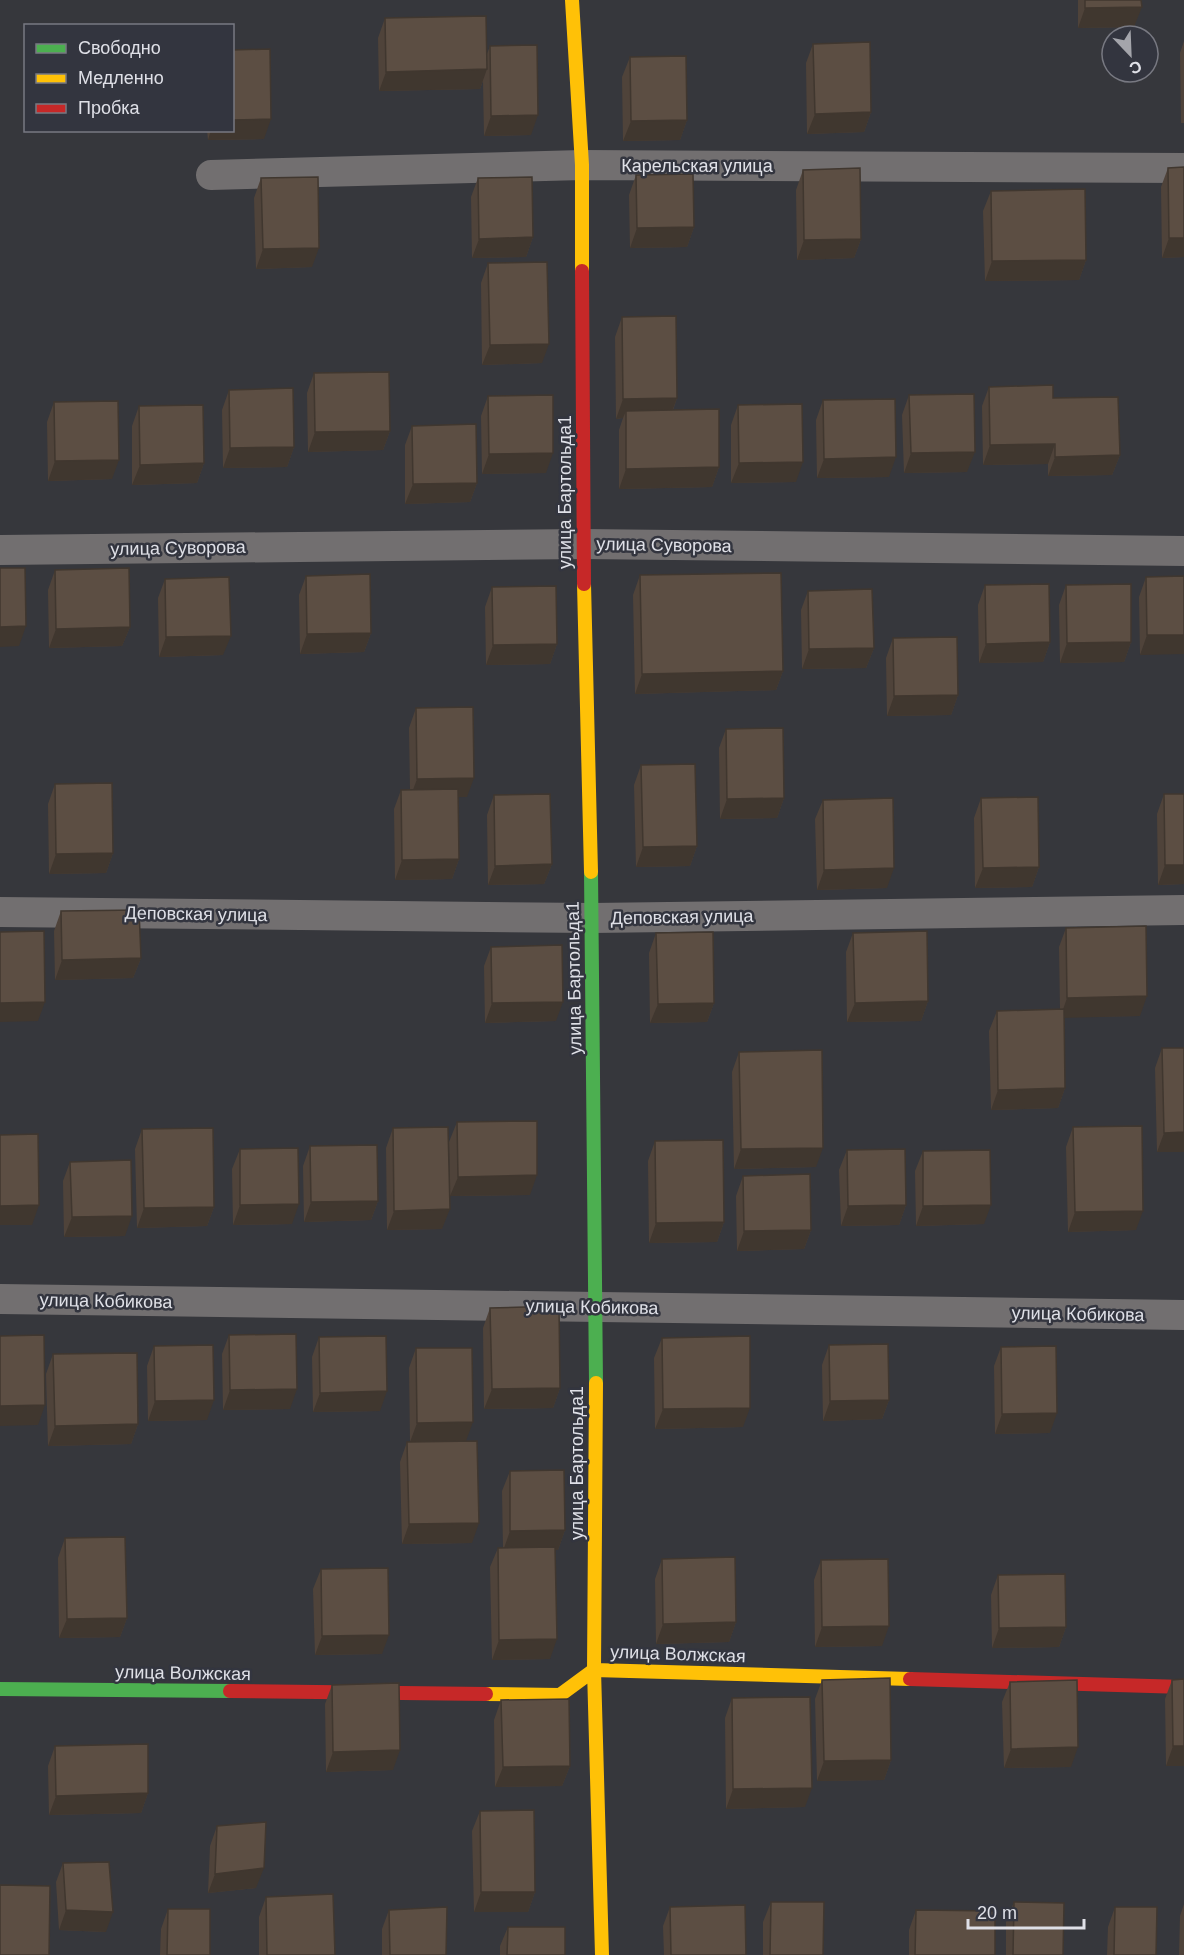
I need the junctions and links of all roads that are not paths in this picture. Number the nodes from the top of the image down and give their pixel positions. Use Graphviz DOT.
graph roads {
  1 [pos="572,0"];
  2 [pos="582,165"];
  3 [pos="1184,168"];
  4 [pos="210,175"];
  5 [pos="583,544"];
  6 [pos="0,550"];
  7 [pos="1184,551"];
  8 [pos="1184,910"];
  9 [pos="0,912"];
  10 [pos="592,918"];
  11 [pos="0,1299"];
  12 [pos="596,1307"];
  13 [pos="1184,1316"];
  14 [pos="594,1670"];
  15 [pos="1184,1687"];
  16 [pos="0,1689"];
  17 [pos="602,1955"];
  1 -- 2 [label="street, улица Бартольда1"];
  2 -- 3 [label="street, Карельская улица"];
  2 -- 4 [label="street, Карельская улица"];
  2 -- 5 [label="street, улица Бартольда1"];
  5 -- 6 [label="street, улица Суворова"];
  5 -- 7 [label="street, улица Суворова"];
  5 -- 10 [label="street, улица Бартольда1"];
  8 -- 10 [label="street, Деповская улица"];
  9 -- 10 [label="street, Деповская улица"];
  10 -- 12 [label="street, улица Бартольда1"];
  11 -- 12 [label="street, улица Кобикова"];
  12 -- 13 [label="street, улица Кобикова"];
  12 -- 14 [label="street, улица Бартольда1"];
  14 -- 15 [label="street, улица Волжская"];
  14 -- 16 [label="street, улица Волжская"];
  14 -- 17 [label="street, улица Бартольда1"];
}
